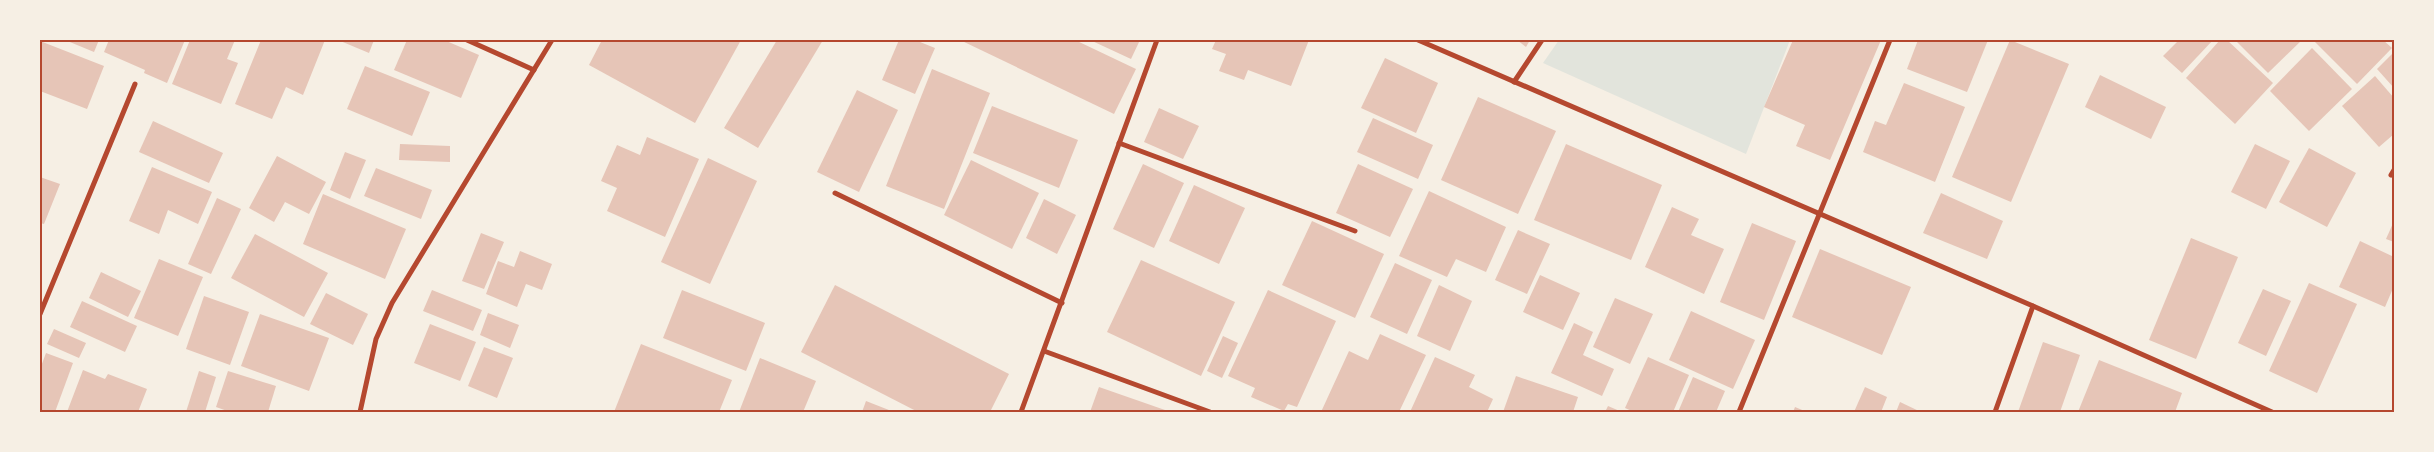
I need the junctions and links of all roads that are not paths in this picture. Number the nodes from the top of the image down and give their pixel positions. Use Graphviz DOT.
graph roads {
  1 [pos="467,40"];
  2 [pos="552,40"];
  3 [pos="1157,40"];
  4 [pos="1418,40"];
  5 [pos="1542,40"];
  6 [pos="1890,40"];
  7 [pos="534,70"];
  8 [pos="1514,82"];
  9 [pos="135,84"];
  10 [pos="1119,143"];
  11 [pos="835,193"];
  12 [pos="1820,213"];
  13 [pos="1355,231"];
  14 [pos="1062,303"];
  15 [pos="2033,306"];
  16 [pos="40,314"];
  17 [pos="1044,351"];
  18 [pos="360,412"];
  19 [pos="1021,412"];
  20 [pos="1210,412"];
  21 [pos="1739,412"];
  22 [pos="1995,412"];
  23 [pos="2272,412"];
  1 -- 7 [label="street"];
  2 -- 7 [label="street"];
  3 -- 10 [label="street"];
  4 -- 8 [label="street"];
  5 -- 8 [label="street"];
  6 -- 12 [label="street"];
  7 -- 18 [label="street"];
  8 -- 12 [label="street"];
  9 -- 16 [label="street"];
  10 -- 13 [label="street"];
  10 -- 14 [label="street"];
  11 -- 14 [label="street"];
  12 -- 15 [label="street"];
  12 -- 21 [label="street"];
  14 -- 17 [label="street"];
  15 -- 22 [label="street"];
  15 -- 23 [label="street"];
  17 -- 19 [label="street"];
  17 -- 20 [label="street"];
}
